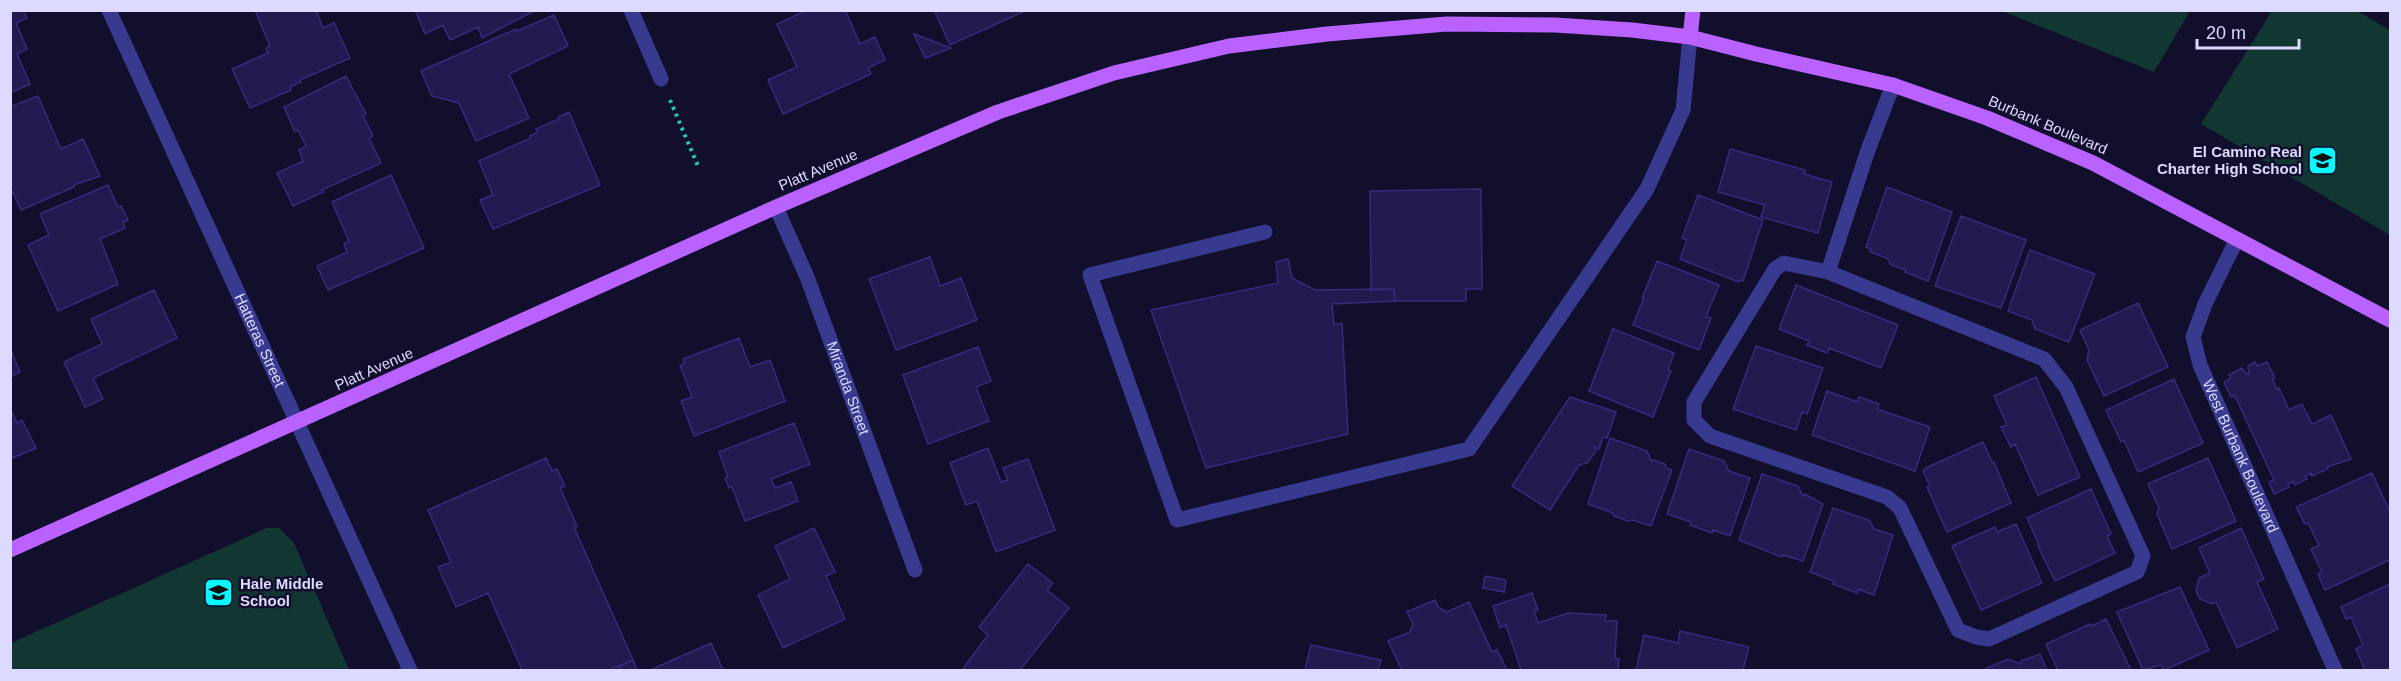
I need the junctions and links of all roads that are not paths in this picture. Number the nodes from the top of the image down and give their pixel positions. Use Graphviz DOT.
graph roads {
  1 [pos="109,10"];
  2 [pos="631,10"];
  3 [pos="1693,10"];
  4 [pos="1690,37"];
  5 [pos="661,79"];
  6 [pos="1893,85"];
  7 [pos="776,207"];
  8 [pos="1265,232"];
  9 [pos="2237,238"];
  10 [pos="1828,272"];
  11 [pos="2391,320"];
  12 [pos="296,423"];
  13 [pos="10,550"];
  14 [pos="915,570"];
  15 [pos="410,670"];
  16 [pos="2335,670"];
  1 -- 12 [label="street, Hatteras Street"];
  2 -- 5 [label="street"];
  3 -- 4 [label="main road"];
  4 -- 6 [label="main road, Burbank Boulevard"];
  4 -- 7 [label="main road, Platt Avenue"];
  4 -- 8 [label="street"];
  6 -- 9 [label="main road, Burbank Boulevard"];
  6 -- 10 [label="street"];
  7 -- 12 [label="main road, Platt Avenue"];
  7 -- 14 [label="street, Miranda Street"];
  9 -- 11 [label="main road, Burbank Boulevard"];
  9 -- 16 [label="street, West Burbank Boulevard"];
  10 -- 10 [label="street"];
  12 -- 13 [label="main road, Platt Avenue"];
  12 -- 15 [label="street, Hatteras Street"];
}
